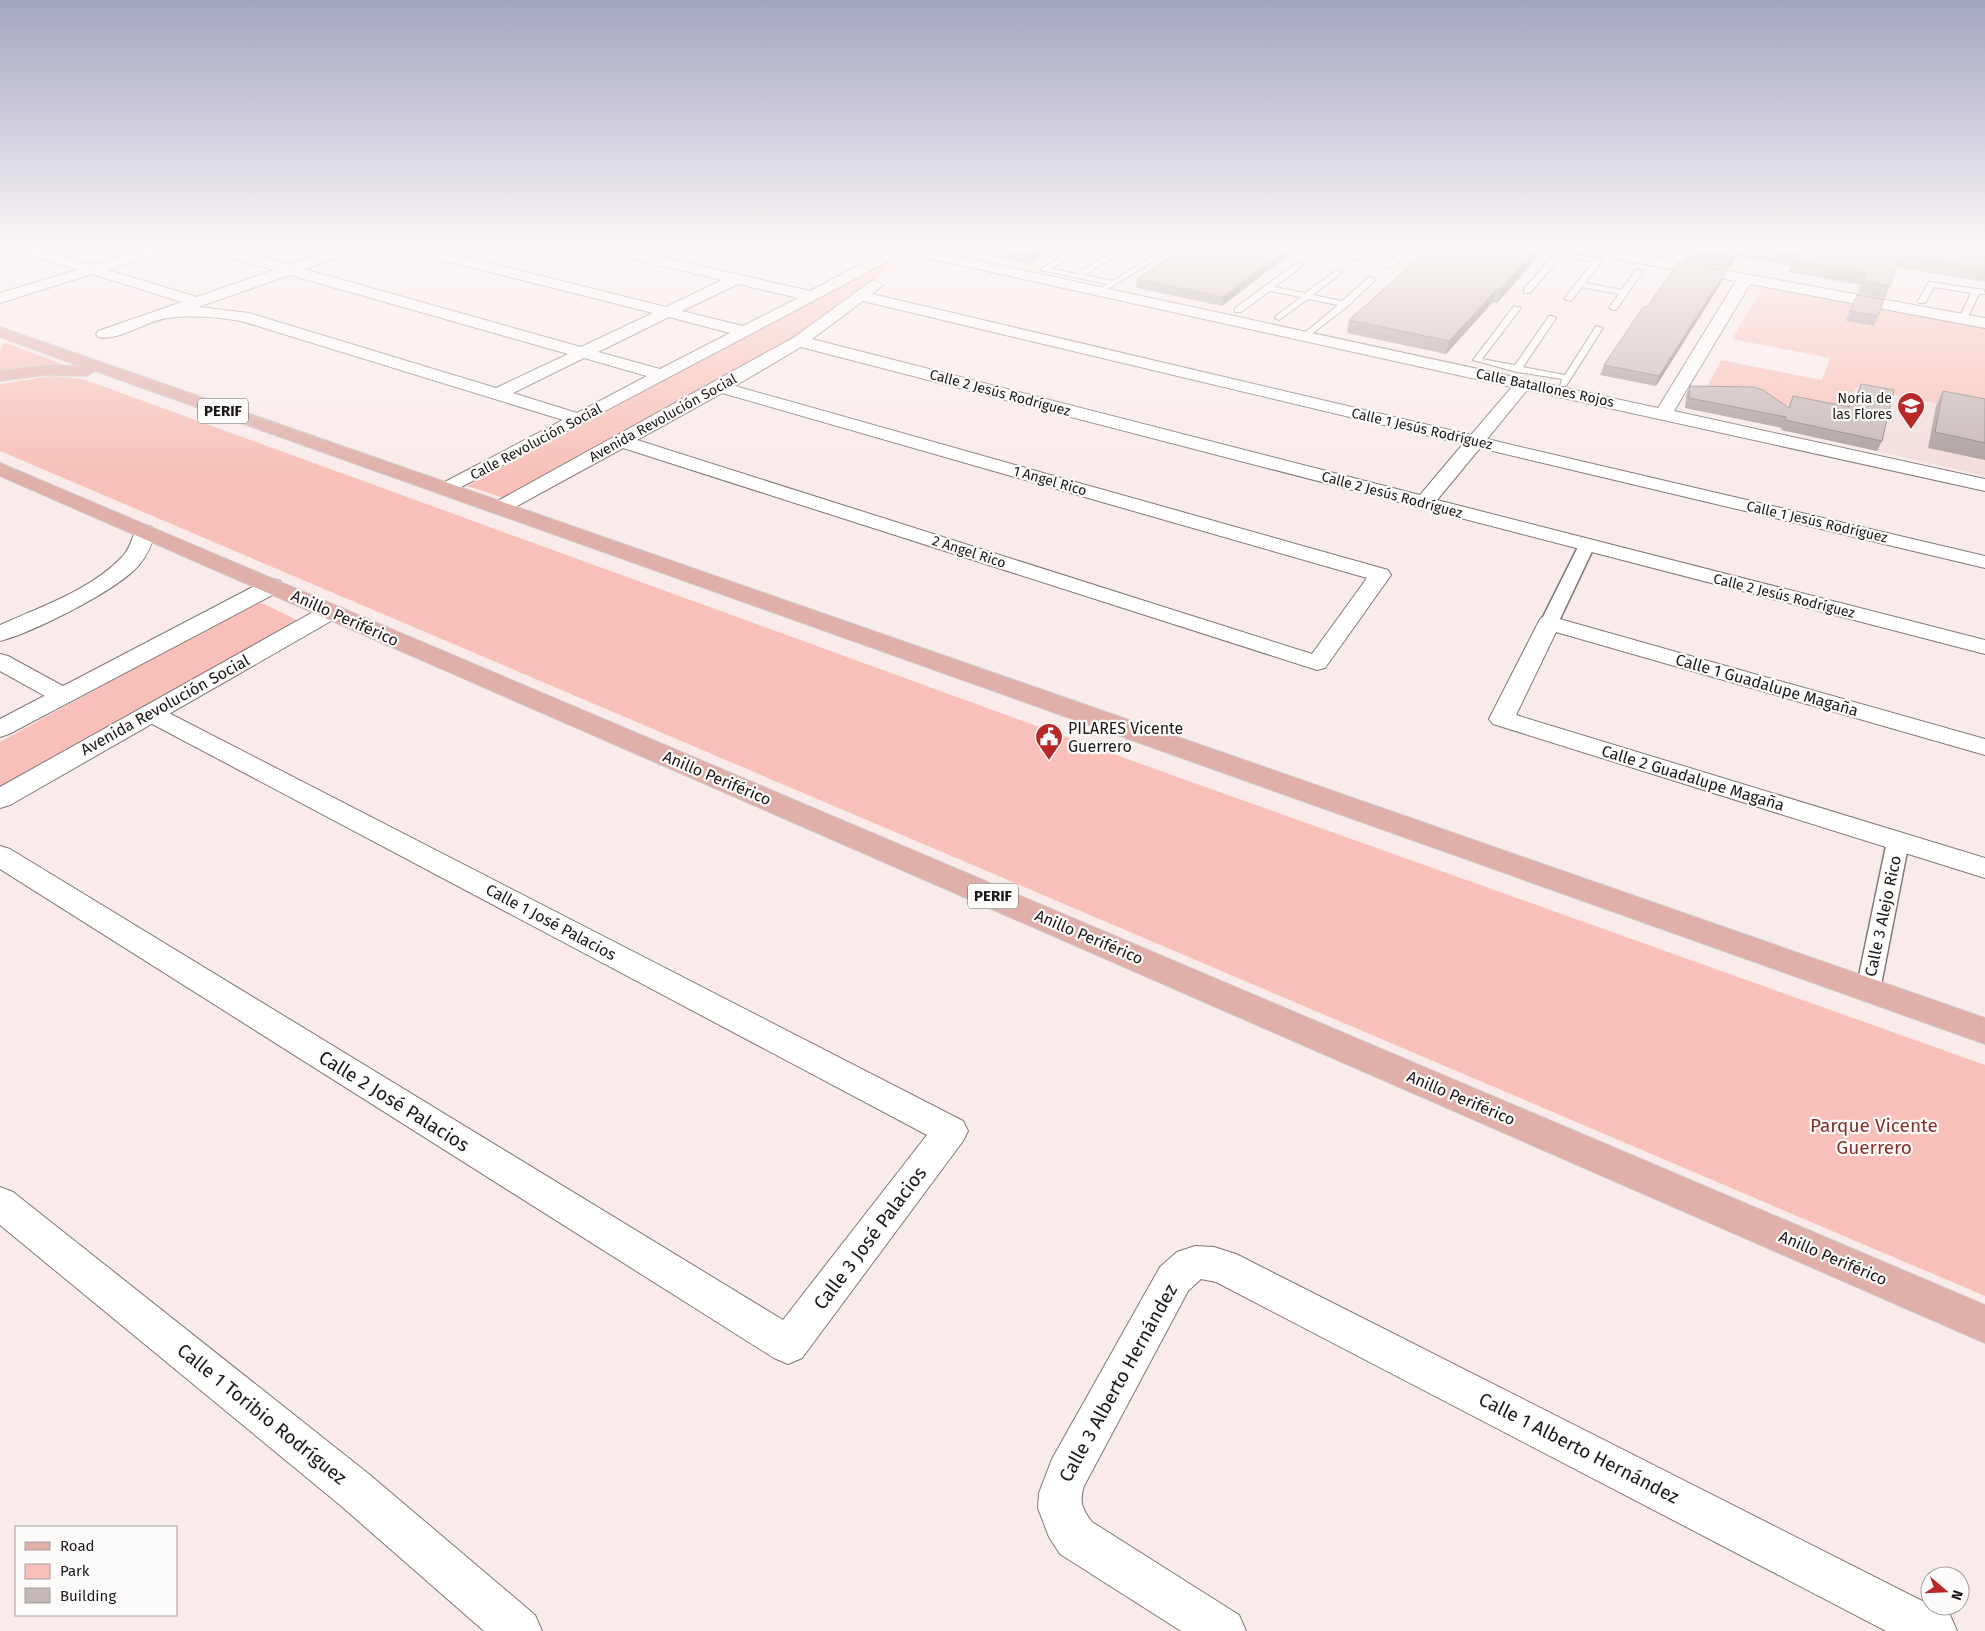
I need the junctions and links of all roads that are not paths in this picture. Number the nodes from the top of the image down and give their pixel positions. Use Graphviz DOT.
graph roads {
  1 [pos="134,324"];
  2 [pos="269,324"];
  3 [pos="481,324"];
  4 [pos="644,324"];
  5 [pos="714,324"];
  6 [pos="756,324"];
  7 [pos="822,324"];
  8 [pos="979,324"];
  9 [pos="1257,324"];
  10 [pos="1320,324"];
  11 [pos="1505,324"];
  12 [pos="1549,324"];
  13 [pos="1717,324"];
  14 [pos="1599,328"];
  15 [pos="743,331"];
  16 [pos="0,332"];
  17 [pos="104,334"];
  18 [pos="1305,336"];
  19 [pos="799,341"];
  20 [pos="583,353"];
  21 [pos="703,353"];
  22 [pos="111,372"];
  23 [pos="662,375"];
  24 [pos="0,376"];
  25 [pos="1521,376"];
  26 [pos="1562,384"];
  27 [pos="695,386"];
  28 [pos="497,394"];
  29 [pos="626,394"];
  30 [pos="1663,414"];
  31 [pos="578,419"];
  32 [pos="620,441"];
  33 [pos="1477,442"];
  34 [pos="0,469"];
  35 [pos="1985,485"];
  36 [pos="446,489"];
  37 [pos="1424,503"];
  38 [pos="501,507"];
  39 [pos="145,531"];
  40 [pos="1587,545"];
  41 [pos="1985,562"];
  42 [pos="272,586"];
  43 [pos="330,612"];
  44 [pos="1549,623"];
  45 [pos="0,634"];
  46 [pos="1985,647"];
  47 [pos="0,661"];
  48 [pos="1317,663"];
  49 [pos="63,696"];
  50 [pos="150,713"];
  51 [pos="0,729"];
  52 [pos="1985,747"];
  53 [pos="0,799"];
  54 [pos="1898,841"];
  55 [pos="0,856"];
  56 [pos="1985,868"];
  57 [pos="1868,990"];
  58 [pos="1985,1031"];
  59 [pos="951,1131"];
  60 [pos="0,1203"];
  61 [pos="1223,1266"];
  62 [pos="1985,1324"];
  63 [pos="788,1345"];
  64 [pos="519,1631"];
  65 [pos="1223,1631"];
  66 [pos="1934,1631"];
  1 -- 17 [label="street"];
  2 -- 28 [label="street"];
  3 -- 20 [label="street"];
  4 -- 20 [label="street"];
  5 -- 15 [label="street"];
  6 -- 15 [label="street, Calle Revolución Social"];
  7 -- 19 [label="street, Avenida Revolución Social"];
  8 -- 33 [label="street, Calle 1 Jesús Rodríguez"];
  9 -- 18 [label="street, Calle Batallones Rojos"];
  10 -- 18 [label="lane"];
  11 -- 25 [label="lane"];
  12 -- 25 [label="lane"];
  13 -- 30 [label="street"];
  14 -- 26 [label="lane"];
  15 -- 21 [label="street, Calle Revolución Social"];
  16 -- 22 [label="main road, PERIF"];
  18 -- 25 [label="street, Calle Batallones Rojos"];
  19 -- 27 [label="street, Avenida Revolución Social"];
  19 -- 37 [label="street, Calle 2 Jesús Rodríguez"];
  20 -- 23 [label="street"];
  20 -- 28 [label="street"];
  21 -- 23 [label="street, Calle Revolución Social"];
  21 -- 27 [label="street"];
  22 -- 24 [label="main road"];
  22 -- 36 [label="main road, PERIF"];
  23 -- 29 [label="street, Calle Revolución Social"];
  25 -- 26 [label="street, Calle Batallones Rojos"];
  25 -- 33 [label="street"];
  26 -- 30 [label="street, Calle Batallones Rojos"];
  27 -- 29 [label="street, Calle Revolución Social"];
  27 -- 32 [label="street, Avenida Revolución Social"];
  27 -- 48 [label="street, 1 Angel Rico"];
  28 -- 31 [label="street"];
  29 -- 31 [label="street, Calle Revolución Social"];
  30 -- 35 [label="street, Calle Batallones Rojos"];
  31 -- 36 [label="street, Calle Revolución Social"];
  32 -- 38 [label="street, Avenida Revolución Social"];
  32 -- 48 [label="street, 2 Angel Rico"];
  33 -- 37 [label="street"];
  33 -- 41 [label="street, Calle 1 Jesús Rodríguez"];
  34 -- 39 [label="main road, Anillo Periférico / PERIF"];
  36 -- 38 [label="main road, PERIF"];
  37 -- 40 [label="street, Calle 2 Jesús Rodríguez"];
  38 -- 57 [label="main road, PERIF"];
  39 -- 42 [label="main road, Anillo Periférico / PERIF"];
  39 -- 45 [label="street"];
  40 -- 44 [label="street"];
  40 -- 46 [label="street, Calle 2 Jesús Rodríguez"];
  42 -- 43 [label="main road, Anillo Periférico / PERIF"];
  42 -- 49 [label="street"];
  43 -- 50 [label="street, Avenida Revolución Social"];
  43 -- 62 [label="main road, Anillo Periférico / PERIF"];
  44 -- 52 [label="street, Calle 1 Guadalupe Magaña"];
  44 -- 54 [label="street, Calle 2 Guadalupe Magaña"];
  47 -- 49 [label="street"];
  49 -- 51 [label="street"];
  50 -- 53 [label="street, Avenida Revolución Social"];
  50 -- 59 [label="street, Calle 1 José Palacios"];
  54 -- 56 [label="street, Calle 2 Guadalupe Magaña"];
  54 -- 57 [label="street, Calle 3 Alejo Rico"];
  55 -- 63 [label="street, Calle 2 José Palacios"];
  57 -- 58 [label="main road, PERIF"];
  59 -- 63 [label="street, Calle 3 José Palacios"];
  60 -- 64 [label="street, Calle 1 Toribio Rodríguez"];
  61 -- 65 [label="street, Calle 3 Alberto Hernández"];
  61 -- 66 [label="street, Calle 1 Alberto Hernández"];
}
